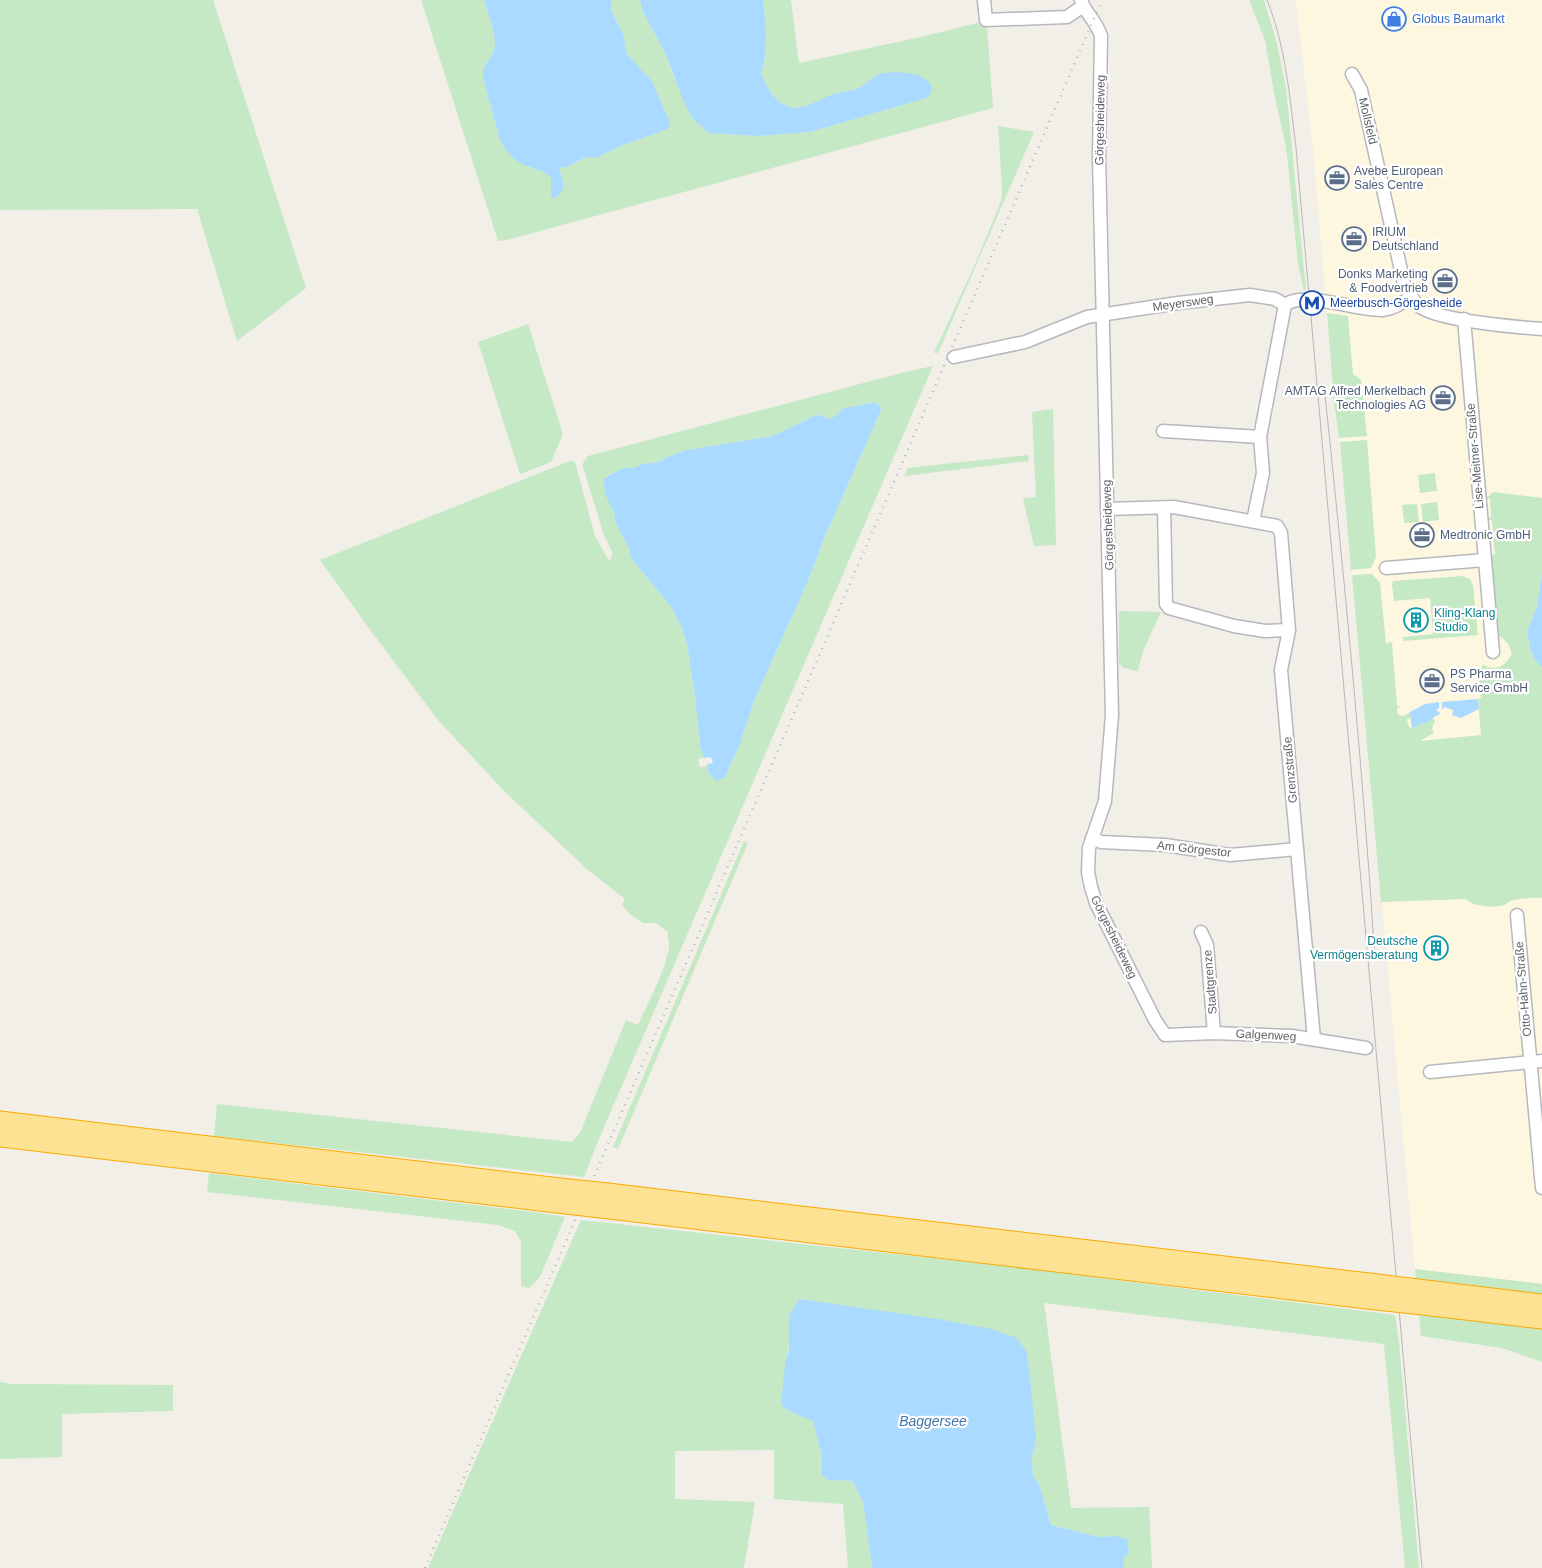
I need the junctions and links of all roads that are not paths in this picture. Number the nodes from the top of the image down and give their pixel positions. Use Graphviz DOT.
graph roads {
  1 [pos="984,0"];
  2 [pos="1082,3"];
  3 [pos="1352,74"];
  4 [pos="1411,298"];
  5 [pos="1285,305"];
  6 [pos="1102,315"];
  7 [pos="1464,319"];
  8 [pos="1542,329"];
  9 [pos="954,358"];
  10 [pos="1164,431"];
  11 [pos="1260,437"];
  12 [pos="1164,508"];
  13 [pos="1107,509"];
  14 [pos="1253,521"];
  15 [pos="1485,560"];
  16 [pos="1386,568"];
  17 [pos="1289,630"];
  18 [pos="1493,652"];
  19 [pos="1092,838"];
  20 [pos="1297,849"];
  21 [pos="1517,916"];
  22 [pos="1201,932"];
  23 [pos="1214,1032"];
  24 [pos="1164,1035"];
  25 [pos="1314,1039"];
  26 [pos="1366,1048"];
  27 [pos="1536,1062"];
  28 [pos="1430,1072"];
  29 [pos="0,1121"];
  30 [pos="0,1137"];
  31 [pos="1542,1188"];
  32 [pos="558,1195"];
  33 [pos="1436,1302"];
  34 [pos="1542,1304"];
  35 [pos="1542,1320"];
  36 [pos="1542,1333"];
  1 -- 2 [label="street"];
  2 -- 6 [label="street, Görgesheideweg"];
  3 -- 4 [label="street, Mollsfeld"];
  4 -- 5 [label="street"];
  4 -- 7 [label="street"];
  5 -- 6 [label="street, Meyersweg"];
  5 -- 11 [label="street"];
  6 -- 9 [label="street, Meyersweg"];
  6 -- 13 [label="street, Görgesheideweg"];
  7 -- 8 [label="street"];
  7 -- 15 [label="street, Lise-Meitner-Straße"];
  10 -- 11 [label="street"];
  11 -- 14 [label="street"];
  12 -- 13 [label="street, Grenzstraße"];
  12 -- 14 [label="street, Grenzstraße"];
  12 -- 17 [label="street"];
  13 -- 19 [label="street, Görgesheideweg"];
  14 -- 17 [label="street, Grenzstraße"];
  15 -- 16 [label="street"];
  15 -- 18 [label="street, Lise-Meitner-Straße"];
  17 -- 20 [label="street, Grenzstraße"];
  19 -- 20 [label="street, Am Görgestor"];
  19 -- 24 [label="street, Görgesheideweg"];
  20 -- 25 [label="street, Grenzstraße"];
  21 -- 27 [label="street, Otto-Hahn-Straße"];
  22 -- 23 [label="street, Stadtgrenze"];
  23 -- 24 [label="street, Galgenweg"];
  23 -- 25 [label="street, Galgenweg"];
  25 -- 26 [label="street, Galgenweg"];
  27 -- 28 [label="street"];
  27 -- 31 [label="street, Otto-Hahn-Straße"];
  29 -- 32 [label="highway"];
  30 -- 32 [label="highway"];
  32 -- 33 [label="highway, bridge"];
  33 -- 34 [label="highway"];
  33 -- 35 [label="highway"];
  33 -- 36 [label="highway"];
}
